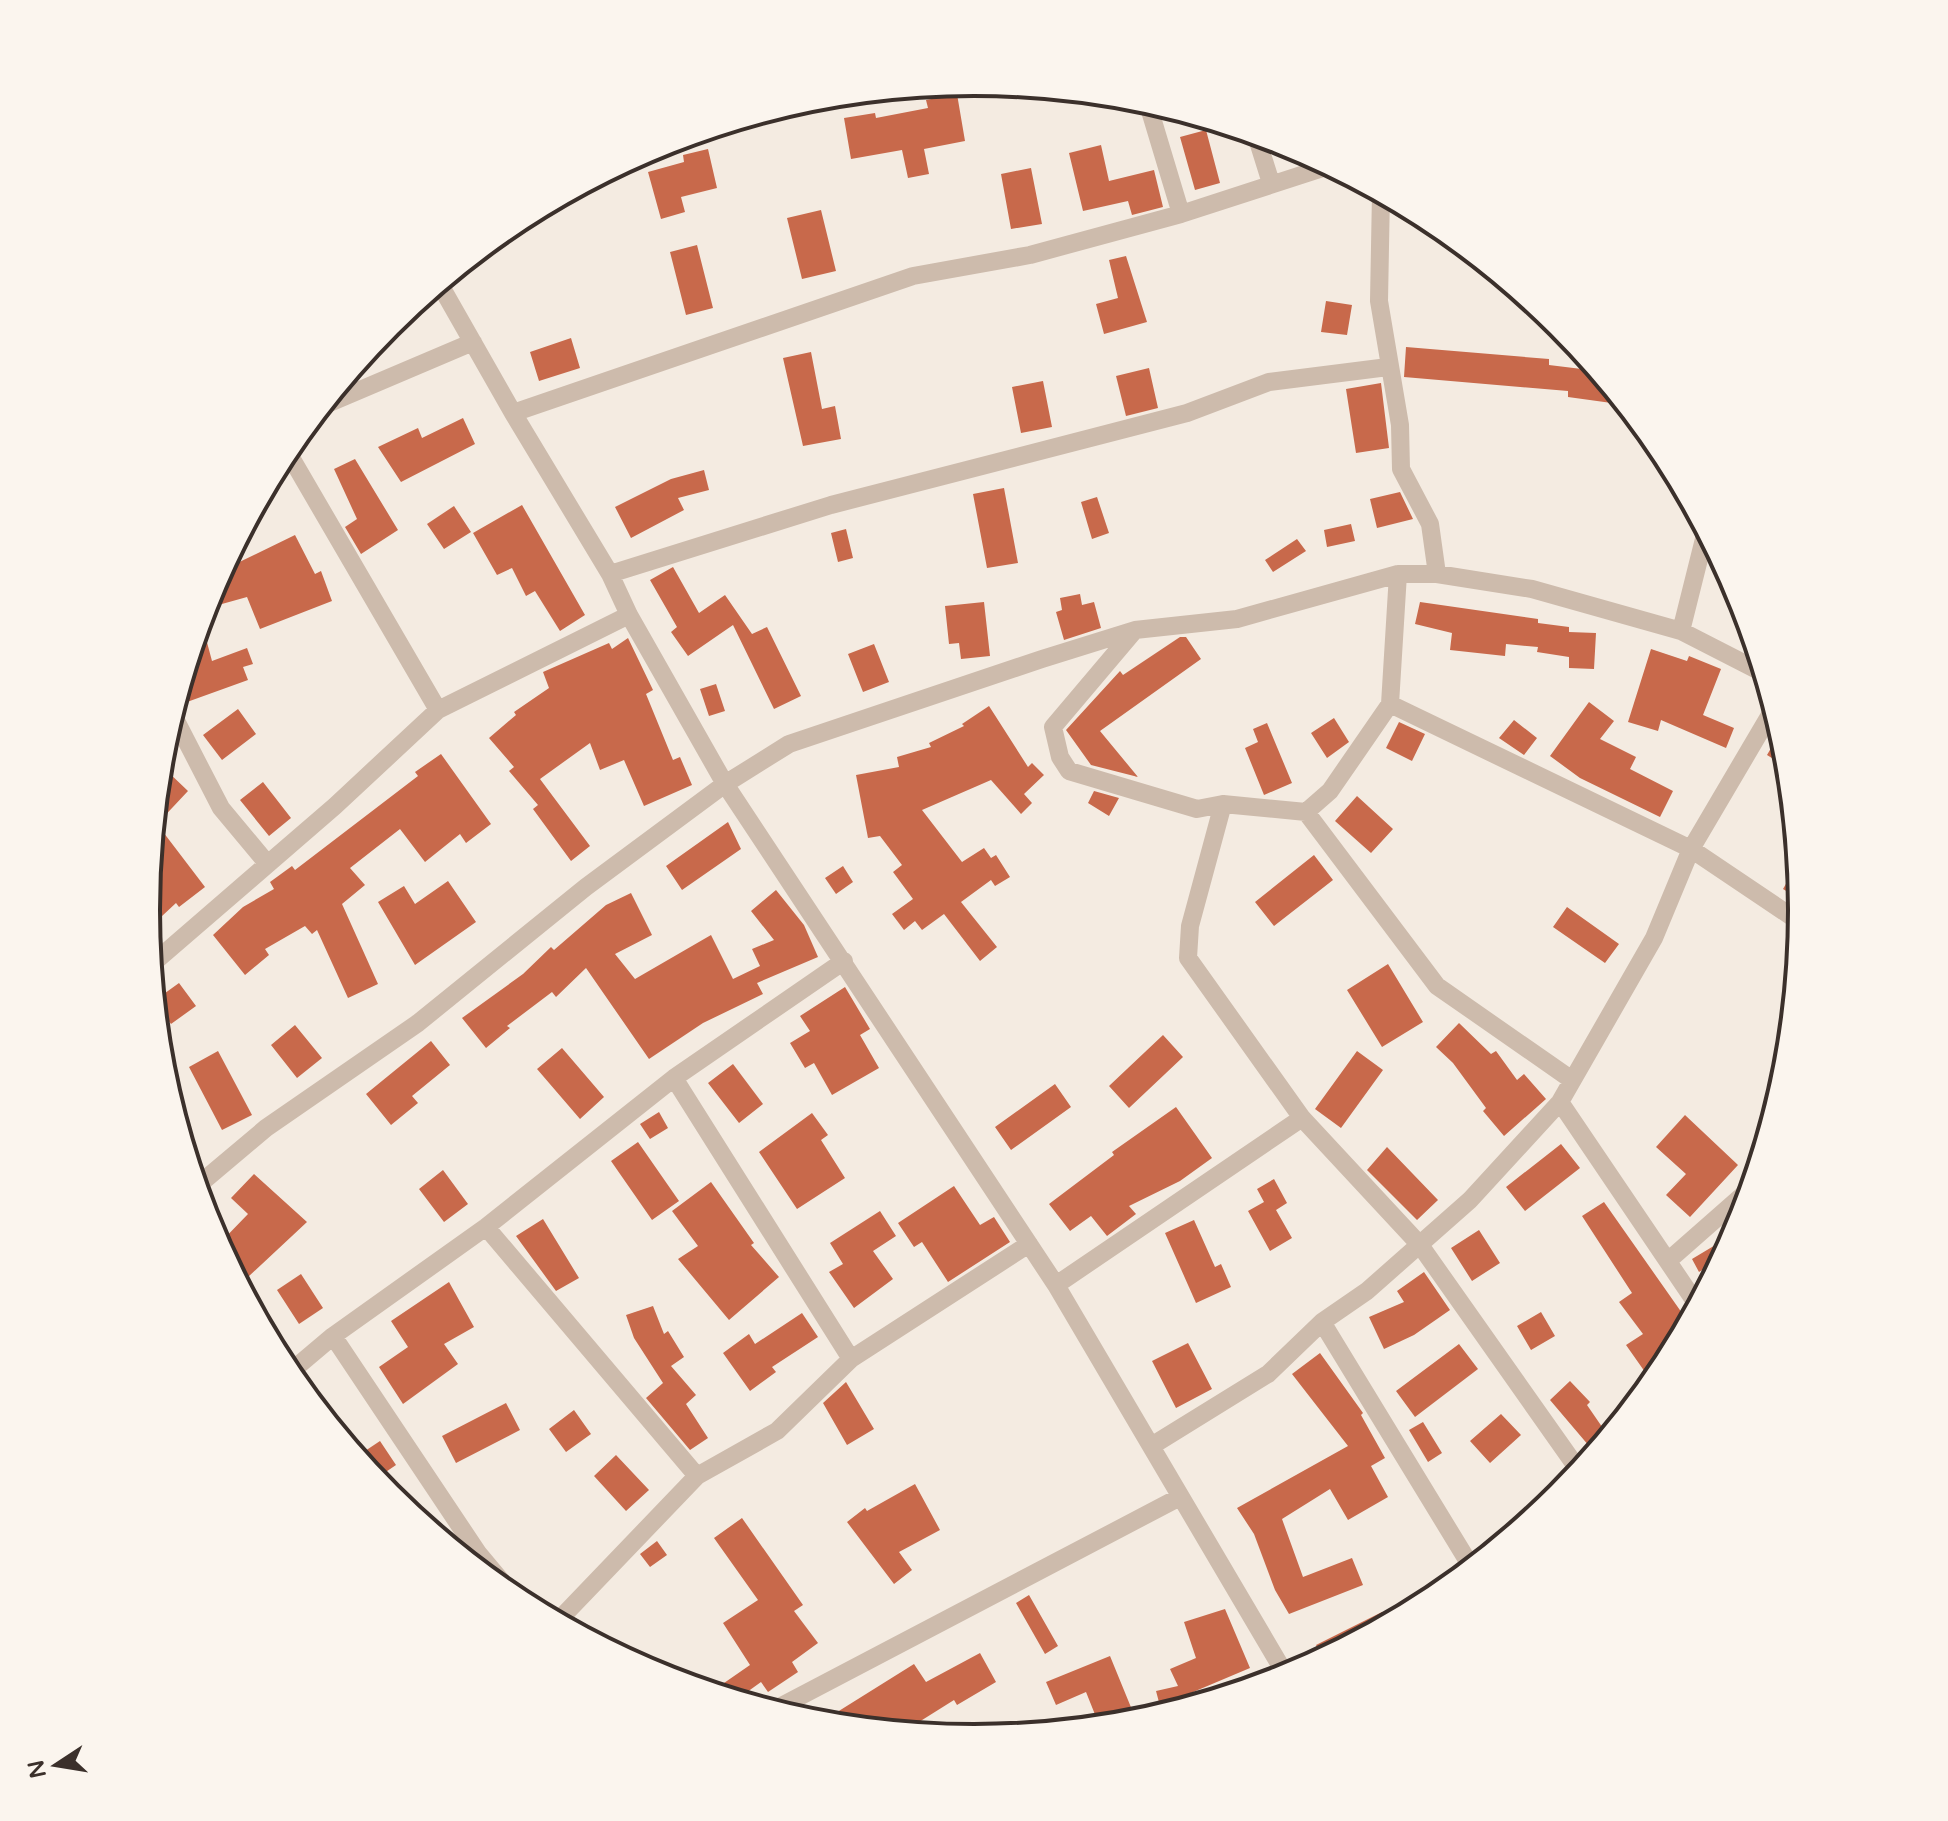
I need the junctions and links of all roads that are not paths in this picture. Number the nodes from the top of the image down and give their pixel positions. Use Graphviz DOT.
graph roads {
  1 [pos="1152,116"];
  2 [pos="1260,148"];
  3 [pos="1313,171"];
  4 [pos="1271,183"];
  5 [pos="1381,205"];
  6 [pos="1181,214"];
  7 [pos="444,292"];
  8 [pos="473,342"];
  9 [pos="1388,367"];
  10 [pos="342,398"];
  11 [pos="513,413"];
  12 [pos="294,463"];
  13 [pos="1702,545"];
  14 [pos="610,574"];
  15 [pos="1398,574"];
  16 [pos="1437,574"];
  17 [pos="629,615"];
  18 [pos="1135,630"];
  19 [pos="1681,631"];
  20 [pos="1751,667"];
  21 [pos="1390,704"];
  22 [pos="438,710"];
  23 [pos="1766,722"];
  24 [pos="180,729"];
  25 [pos="725,784"];
  26 [pos="1223,804"];
  27 [pos="1306,812"];
  28 [pos="1691,849"];
  29 [pos="266,862"];
  30 [pos="1788,914"];
  31 [pos="161,956"];
  32 [pos="844,961"];
  33 [pos="674,1078"];
  34 [pos="1572,1080"];
  35 [pos="1560,1102"];
  36 [pos="1302,1118"];
  37 [pos="206,1179"];
  38 [pos="1733,1204"];
  39 [pos="486,1227"];
  40 [pos="1029,1244"];
  41 [pos="1420,1245"];
  42 [pos="1669,1260"];
  43 [pos="1056,1285"];
  44 [pos="1691,1296"];
  45 [pos="1322,1322"];
  46 [pos="333,1336"];
  47 [pos="851,1359"];
  48 [pos="299,1365"];
  49 [pos="1153,1445"];
  50 [pos="1573,1462"];
  51 [pos="697,1476"];
  52 [pos="1180,1497"];
  53 [pos="1467,1559"];
  54 [pos="486,1563"];
  55 [pos="564,1614"];
  56 [pos="1278,1666"];
  57 [pos="788,1703"];
  1 -- 6 [label="street"];
  2 -- 4 [label="street"];
  3 -- 4 [label="street"];
  4 -- 6 [label="street"];
  5 -- 9 [label="street"];
  6 -- 11 [label="street"];
  7 -- 8 [label="street"];
  8 -- 10 [label="street"];
  8 -- 11 [label="street"];
  9 -- 14 [label="street"];
  9 -- 16 [label="street"];
  11 -- 14 [label="street"];
  12 -- 22 [label="street"];
  13 -- 19 [label="street"];
  14 -- 17 [label="street"];
  15 -- 16 [label="street"];
  15 -- 18 [label="street"];
  15 -- 21 [label="street"];
  16 -- 19 [label="street"];
  17 -- 22 [label="street"];
  17 -- 25 [label="street"];
  18 -- 25 [label="street"];
  18 -- 26 [label="street"];
  19 -- 20 [label="street"];
  21 -- 27 [label="street"];
  21 -- 28 [label="street"];
  22 -- 29 [label="street"];
  23 -- 28 [label="street"];
  24 -- 29 [label="street"];
  25 -- 32 [label="street"];
  25 -- 37 [label="street"];
  26 -- 27 [label="street"];
  26 -- 36 [label="street"];
  27 -- 34 [label="street"];
  28 -- 30 [label="street"];
  28 -- 34 [label="street"];
  29 -- 31 [label="street"];
  32 -- 33 [label="street"];
  32 -- 40 [label="street"];
  33 -- 39 [label="street"];
  33 -- 47 [label="street"];
  34 -- 35 [label="street"];
  35 -- 41 [label="street"];
  35 -- 42 [label="street"];
  36 -- 41 [label="street"];
  36 -- 43 [label="street"];
  38 -- 42 [label="street"];
  39 -- 46 [label="street"];
  39 -- 51 [label="street"];
  40 -- 43 [label="street"];
  40 -- 47 [label="street"];
  41 -- 45 [label="street"];
  41 -- 50 [label="street"];
  42 -- 44 [label="street"];
  43 -- 49 [label="street"];
  45 -- 49 [label="street"];
  45 -- 53 [label="street"];
  46 -- 48 [label="street"];
  46 -- 54 [label="street"];
  47 -- 51 [label="street"];
  49 -- 52 [label="street"];
  51 -- 55 [label="street"];
  52 -- 56 [label="street"];
  52 -- 57 [label="street"];
}
